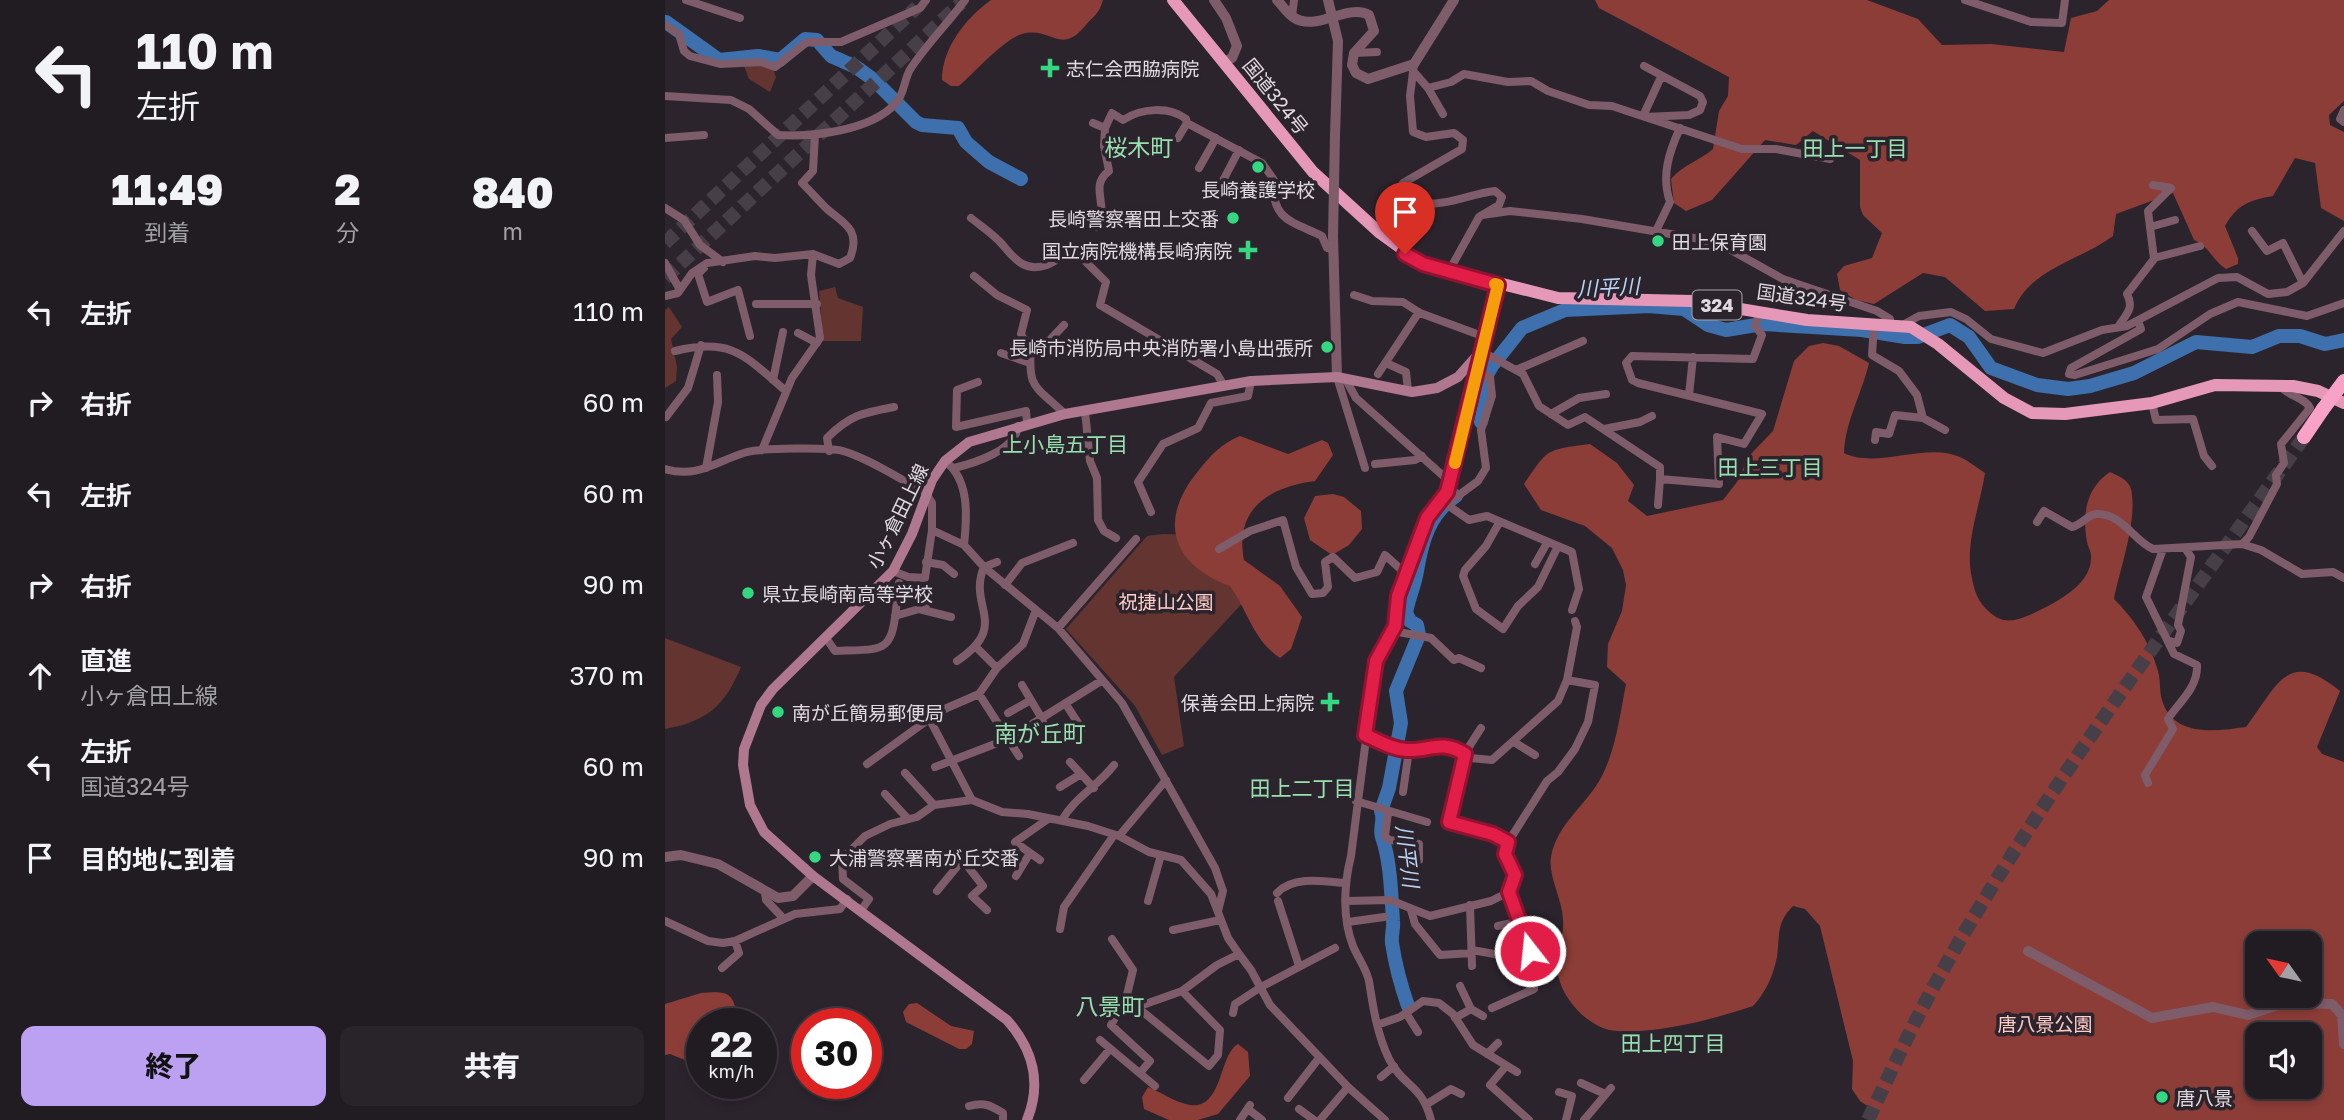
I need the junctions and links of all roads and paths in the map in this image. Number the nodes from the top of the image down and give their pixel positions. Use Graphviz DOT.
graph roads {
  1 [pos="686,0"];
  2 [pos="926,0"];
  3 [pos="965,0"];
  4 [pos="1173,0"];
  5 [pos="1214,0"];
  6 [pos="1277,0"];
  7 [pos="1294,0"];
  8 [pos="1328,0"];
  9 [pos="1454,0"];
  10 [pos="1965,0"];
  11 [pos="2065,0"];
  12 [pos="1292,16"];
  13 [pos="1333,17"];
  14 [pos="740,18"];
  15 [pos="665,25"];
  16 [pos="1377,52"];
  17 [pos="1355,53"];
  18 [pos="1223,62"];
  19 [pos="1644,65"];
  20 [pos="1414,67"];
  21 [pos="1661,77"];
  22 [pos="1428,88"];
  23 [pos="665,96"];
  24 [pos="2344,110"];
  25 [pos="1443,114"];
  26 [pos="1644,117"];
  27 [pos="2344,122"];
  28 [pos="1093,123"];
  29 [pos="1187,123"];
  30 [pos="1105,128"];
  31 [pos="1680,128"];
  32 [pos="704,135"];
  33 [pos="815,135"];
  34 [pos="665,138"];
  35 [pos="1178,138"];
  36 [pos="1216,138"];
  37 [pos="1238,150"];
  38 [pos="1830,159"];
  39 [pos="1199,168"];
  40 [pos="2153,185"];
  41 [pos="1218,190"];
  42 [pos="665,208"];
  43 [pos="1482,215"];
  44 [pos="971,218"];
  45 [pos="2175,220"];
  46 [pos="2150,227"];
  47 [pos="1097,228"];
  48 [pos="1656,231"];
  49 [pos="2252,231"];
  50 [pos="2344,231"];
  51 [pos="2200,246"];
  52 [pos="1333,249"];
  53 [pos="813,254"];
  54 [pos="2154,258"];
  55 [pos="723,261"];
  56 [pos="665,264"];
  57 [pos="1449,271"];
  58 [pos="974,276"];
  59 [pos="2302,283"];
  60 [pos="1498,285"];
  61 [pos="680,290"];
  62 [pos="1354,295"];
  63 [pos="665,296"];
  64 [pos="2344,303"];
  65 [pos="756,304"];
  66 [pos="817,304"];
  67 [pos="1760,311"];
  68 [pos="1419,312"];
  69 [pos="2138,321"];
  70 [pos="1064,325"];
  71 [pos="1874,325"];
  72 [pos="1896,325"];
  73 [pos="2118,327"];
  74 [pos="783,332"];
  75 [pos="798,333"];
  76 [pos="750,336"];
  77 [pos="1485,337"];
  78 [pos="1583,341"];
  79 [pos="1031,342"];
  80 [pos="817,343"];
  81 [pos="701,345"];
  82 [pos="675,351"];
  83 [pos="1481,351"];
  84 [pos="1001,353"];
  85 [pos="1693,357"];
  86 [pos="1030,363"];
  87 [pos="1386,363"];
  88 [pos="1517,370"];
  89 [pos="1476,372"];
  90 [pos="1378,374"];
  91 [pos="717,375"];
  92 [pos="1342,378"];
  93 [pos="773,380"];
  94 [pos="1251,381"];
  95 [pos="2344,381"];
  96 [pos="978,382"];
  97 [pos="1223,384"];
  98 [pos="2279,385"];
  99 [pos="786,391"];
  100 [pos="1408,391"];
  101 [pos="1606,394"];
  102 [pos="1689,395"];
  103 [pos="2153,403"];
  104 [pos="2344,403"];
  105 [pos="894,407"];
  106 [pos="1085,411"];
  107 [pos="1065,414"];
  108 [pos="1551,414"];
  109 [pos="1651,416"];
  110 [pos="666,417"];
  111 [pos="1923,418"];
  112 [pos="1023,424"];
  113 [pos="1604,429"];
  114 [pos="1944,430"];
  115 [pos="2304,437"];
  116 [pos="1875,439"];
  117 [pos="762,450"];
  118 [pos="829,451"];
  119 [pos="1422,456"];
  120 [pos="1375,464"];
  121 [pos="949,465"];
  122 [pos="2212,466"];
  123 [pos="706,468"];
  124 [pos="1365,468"];
  125 [pos="667,472"];
  126 [pos="1660,479"];
  127 [pos="1450,482"];
  128 [pos="925,492"];
  129 [pos="1446,503"];
  130 [pos="1658,505"];
  131 [pos="1151,512"];
  132 [pos="2037,522"];
  133 [pos="1499,523"];
  134 [pos="932,530"];
  135 [pos="1116,538"];
  136 [pos="1136,539"];
  137 [pos="1073,543"];
  138 [pos="1548,543"];
  139 [pos="2242,544"];
  140 [pos="964,545"];
  141 [pos="1558,546"];
  142 [pos="2185,548"];
  143 [pos="1219,549"];
  144 [pos="2163,549"];
  145 [pos="926,562"];
  146 [pos="997,562"];
  147 [pos="1535,564"];
  148 [pos="985,568"];
  149 [pos="893,571"];
  150 [pos="1406,574"];
  151 [pos="954,575"];
  152 [pos="2344,578"];
  153 [pos="899,583"];
  154 [pos="882,584"];
  155 [pos="1005,585"];
  156 [pos="923,589"];
  157 [pos="897,600"];
  158 [pos="926,609"];
  159 [pos="1036,610"];
  160 [pos="1572,610"];
  161 [pos="895,616"];
  162 [pos="951,617"];
  163 [pos="1575,621"];
  164 [pos="2159,621"];
  165 [pos="2178,625"];
  166 [pos="1058,628"];
  167 [pos="1392,631"];
  168 [pos="826,638"];
  169 [pos="2169,641"];
  170 [pos="976,647"];
  171 [pos="957,661"];
  172 [pos="997,668"];
  173 [pos="1481,668"];
  174 [pos="1567,680"];
  175 [pos="1101,681"];
  176 [pos="1022,685"];
  177 [pos="979,694"];
  178 [pos="1031,700"];
  179 [pos="1065,703"];
  180 [pos="1008,713"];
  181 [pos="929,718"];
  182 [pos="1041,718"];
  183 [pos="1481,728"];
  184 [pos="1082,729"];
  185 [pos="1365,735"];
  186 [pos="1008,739"];
  187 [pos="1055,740"];
  188 [pos="1514,741"];
  189 [pos="1409,750"];
  190 [pos="1465,754"];
  191 [pos="1019,755"];
  192 [pos="1535,755"];
  193 [pos="951,759"];
  194 [pos="1070,762"];
  195 [pos="867,764"];
  196 [pos="1114,765"];
  197 [pos="935,767"];
  198 [pos="905,773"];
  199 [pos="1081,774"];
  200 [pos="1166,780"];
  201 [pos="2148,783"];
  202 [pos="1060,787"];
  203 [pos="1094,788"];
  204 [pos="1403,792"];
  205 [pos="885,794"];
  206 [pos="972,800"];
  207 [pos="1356,801"];
  208 [pos="934,805"];
  209 [pos="1383,810"];
  210 [pos="1048,819"];
  211 [pos="908,820"];
  212 [pos="1062,820"];
  213 [pos="1427,822"];
  214 [pos="1117,835"];
  215 [pos="1508,842"];
  216 [pos="1030,853"];
  217 [pos="1161,855"];
  218 [pos="665,857"];
  219 [pos="1040,860"];
  220 [pos="1419,860"];
  221 [pos="813,876"];
  222 [pos="1016,876"];
  223 [pos="1344,883"];
  224 [pos="937,891"];
  225 [pos="1509,892"];
  226 [pos="764,898"];
  227 [pos="847,899"];
  228 [pos="1148,901"];
  229 [pos="1347,901"];
  230 [pos="1470,905"];
  231 [pos="862,909"];
  232 [pos="987,911"];
  233 [pos="1411,911"];
  234 [pos="1219,916"];
  235 [pos="1380,920"];
  236 [pos="665,921"];
  237 [pos="1521,921"];
  238 [pos="780,922"];
  239 [pos="1348,922"];
  240 [pos="1498,926"];
  241 [pos="1060,929"];
  242 [pos="1173,930"];
  243 [pos="1112,939"];
  244 [pos="735,942"];
  245 [pos="1335,948"];
  246 [pos="1472,951"];
  247 [pos="1530,951"];
  248 [pos="2028,951"];
  249 [pos="1239,954"];
  250 [pos="1299,966"];
  251 [pos="1472,966"];
  252 [pos="722,968"];
  253 [pos="1460,986"];
  254 [pos="1261,987"];
  255 [pos="1182,991"];
  256 [pos="1126,999"];
  257 [pos="1137,1007"];
  258 [pos="1492,1007"];
  259 [pos="1471,1009"];
  260 [pos="1233,1013"];
  261 [pos="1406,1013"];
  262 [pos="1483,1016"];
  263 [pos="1455,1018"];
  264 [pos="1377,1025"];
  265 [pos="1419,1032"];
  266 [pos="1100,1040"];
  267 [pos="1499,1043"];
  268 [pos="2344,1044"];
  269 [pos="1110,1049"];
  270 [pos="1487,1054"];
  271 [pos="1319,1058"];
  272 [pos="1204,1064"];
  273 [pos="1394,1066"];
  274 [pos="1506,1066"];
  275 [pos="1517,1072"];
  276 [pos="1140,1073"];
  277 [pos="1198,1074"];
  278 [pos="1381,1077"];
  279 [pos="1084,1080"];
  280 [pos="1581,1083"];
  281 [pos="1155,1086"];
  282 [pos="1348,1087"];
  283 [pos="1559,1092"];
  284 [pos="1461,1094"];
  285 [pos="1288,1098"];
  286 [pos="1427,1104"];
  287 [pos="969,1106"];
  288 [pos="1299,1109"];
  289 [pos="1003,1120"];
  290 [pos="1027,1120"];
  291 [pos="1240,1120"];
  292 [pos="1262,1120"];
  293 [pos="1314,1120"];
  294 [pos="1320,1120"];
  295 [pos="1385,1120"];
  296 [pos="1431,1120"];
  297 [pos="1529,1120"];
  298 [pos="1566,1120"];
  299 [pos="1584,1120"];
  1 -- 14 [label="street"];
  2 -- 15 [label="street"];
  3 -- 33 [label="street"];
  4 -- 18 [label="highway, 国道324号 / 324"];
  5 -- 18 [label="street"];
  6 -- 12 [label="street"];
  7 -- 12 [label="street"];
  8 -- 13 [label="street"];
  9 -- 20 [label="street"];
  10 -- 11 [label="street"];
  12 -- 13 [label="street"];
  13 -- 17 [label="street"];
  13 -- 52 [label="street, bridge"];
  16 -- 17 [label="street"];
  17 -- 20 [label="street"];
  18 -- 57 [label="highway, 国道324号 / 324"];
  19 -- 21 [label="street"];
  20 -- 22 [label="street"];
  20 -- 43 [label="street"];
  21 -- 26 [label="street"];
  21 -- 26 [label="street"];
  22 -- 25 [label="street"];
  22 -- 26 [label="street"];
  23 -- 33 [label="street"];
  24 -- 27 [label="street"];
  26 -- 31 [label="street"];
  28 -- 30 [label="street"];
  29 -- 30 [label="street"];
  29 -- 35 [label="street"];
  29 -- 36 [label="street"];
  30 -- 47 [label="street"];
  31 -- 38 [label="street"];
  31 -- 48 [label="street"];
  32 -- 34 [label="street"];
  33 -- 53 [label="street"];
  36 -- 37 [label="street"];
  36 -- 39 [label="street"];
  37 -- 41 [label="street"];
  37 -- 52 [label="street"];
  40 -- 46 [label="street"];
  42 -- 55 [label="street"];
  43 -- 48 [label="street"];
  43 -- 57 [label="street"];
  44 -- 97 [label="street"];
  45 -- 46 [label="street"];
  46 -- 54 [label="street"];
  48 -- 72 [label="street"];
  49 -- 59 [label="street"];
  50 -- 59 [label="street"];
  51 -- 54 [label="street"];
  52 -- 92 [label="street"];
  53 -- 55 [label="street"];
  53 -- 66 [label="street"];
  54 -- 73 [label="street"];
  55 -- 61 [label="street"];
  55 -- 76 [label="street"];
  56 -- 61 [label="street"];
  57 -- 60 [label="highway, 国道324号 / 324"];
  58 -- 79 [label="street"];
  59 -- 69 [label="street"];
  60 -- 67 [label="highway, 国道324号 / 324"];
  60 -- 77 [label="main road, 小ヶ倉田上線"];
  61 -- 63 [label="street"];
  62 -- 68 [label="street"];
  64 -- 69 [label="street"];
  65 -- 66 [label="street"];
  66 -- 80 [label="street"];
  67 -- 71 [label="highway, 国道324号 / 324"];
  67 -- 85 [label="street"];
  68 -- 77 [label="street"];
  68 -- 87 [label="street"];
  69 -- 73 [label="street"];
  70 -- 79 [label="street"];
  71 -- 72 [label="highway, 国道324号 / 324"];
  71 -- 111 [label="street"];
  72 -- 73 [label="street"];
  72 -- 103 [label="highway, 国道324号 / 324"];
  74 -- 93 [label="street"];
  75 -- 80 [label="street"];
  77 -- 83 [label="main road, 小ヶ倉田上線"];
  78 -- 88 [label="street"];
  79 -- 86 [label="street"];
  80 -- 99 [label="street"];
  81 -- 82 [label="street"];
  81 -- 93 [label="street"];
  81 -- 110 [label="street"];
  83 -- 88 [label="street"];
  83 -- 89 [label="street"];
  83 -- 100 [label="main road, 小ヶ倉田上線"];
  84 -- 86 [label="street"];
  85 -- 102 [label="street"];
  85 -- 102 [label="street"];
  86 -- 107 [label="street"];
  87 -- 90 [label="street"];
  87 -- 100 [label="street"];
  88 -- 108 [label="street"];
  89 -- 127 [label="street"];
  89 -- 129 [label="street"];
  91 -- 123 [label="street"];
  92 -- 94 [label="main road, 小ヶ倉田上線"];
  92 -- 100 [label="main road, 小ヶ倉田上線"];
  92 -- 119 [label="street"];
  92 -- 124 [label="street"];
  93 -- 99 [label="street"];
  94 -- 97 [label="main road, 小ヶ倉田上線"];
  94 -- 131 [label="street"];
  95 -- 115 [label="highway, bridge"];
  96 -- 112 [label="street"];
  97 -- 106 [label="main road, 小ヶ倉田上線"];
  98 -- 103 [label="highway, 国道324号 / 324"];
  98 -- 104 [label="highway, 国道324号 / 324"];
  98 -- 139 [label="street"];
  99 -- 117 [label="street"];
  101 -- 108 [label="street"];
  102 -- 126 [label="street"];
  103 -- 122 [label="street"];
  105 -- 118 [label="street"];
  106 -- 107 [label="main road, 小ヶ倉田上線"];
  106 -- 135 [label="street"];
  107 -- 112 [label="main road, 小ヶ倉田上線"];
  108 -- 113 [label="street"];
  109 -- 113 [label="street"];
  111 -- 114 [label="street"];
  111 -- 116 [label="street"];
  112 -- 121 [label="main road, 小ヶ倉田上線"];
  112 -- 121 [label="street"];
  113 -- 126 [label="street"];
  117 -- 118 [label="street"];
  117 -- 123 [label="street"];
  118 -- 128 [label="street"];
  119 -- 120 [label="street"];
  119 -- 127 [label="street"];
  121 -- 128 [label="main road, 小ヶ倉田上線"];
  121 -- 140 [label="street"];
  123 -- 125 [label="street"];
  126 -- 130 [label="street"];
  127 -- 129 [label="street"];
  128 -- 134 [label="street"];
  128 -- 149 [label="main road, 小ヶ倉田上線"];
  129 -- 133 [label="street"];
  129 -- 150 [label="street"];
  132 -- 144 [label="street"];
  133 -- 138 [label="street"];
  133 -- 141 [label="street"];
  134 -- 140 [label="street"];
  134 -- 145 [label="street"];
  136 -- 166 [label="street"];
  137 -- 155 [label="street"];
  138 -- 141 [label="street"];
  138 -- 147 [label="street"];
  139 -- 142 [label="street"];
  139 -- 152 [label="street"];
  140 -- 148 [label="street"];
  141 -- 160 [label="street"];
  142 -- 144 [label="street"];
  142 -- 165 [label="street"];
  143 -- 150 [label="street"];
  144 -- 164 [label="street"];
  145 -- 149 [label="street"];
  145 -- 151 [label="street"];
  146 -- 148 [label="street"];
  148 -- 155 [label="street"];
  148 -- 170 [label="street"];
  149 -- 154 [label="main road, 小ヶ倉田上線"];
  150 -- 167 [label="street"];
  153 -- 157 [label="street"];
  154 -- 157 [label="street"];
  154 -- 168 [label="main road, 小ヶ倉田上線"];
  155 -- 159 [label="street"];
  156 -- 158 [label="street"];
  157 -- 161 [label="street"];
  158 -- 161 [label="street"];
  158 -- 162 [label="street"];
  159 -- 166 [label="street"];
  159 -- 172 [label="street"];
  161 -- 168 [label="street"];
  163 -- 174 [label="street"];
  164 -- 165 [label="street"];
  164 -- 169 [label="street"];
  165 -- 169 [label="street"];
  166 -- 175 [label="street"];
  167 -- 173 [label="street"];
  167 -- 185 [label="street"];
  168 -- 221 [label="main road, 小ヶ倉田上線"];
  169 -- 201 [label="street"];
  170 -- 171 [label="street"];
  170 -- 172 [label="street"];
  172 -- 177 [label="street"];
  174 -- 188 [label="street"];
  174 -- 215 [label="street"];
  175 -- 179 [label="street"];
  175 -- 200 [label="street"];
  176 -- 178 [label="street"];
  177 -- 181 [label="street"];
  177 -- 186 [label="street"];
  178 -- 180 [label="street"];
  178 -- 182 [label="street"];
  179 -- 182 [label="street"];
  179 -- 184 [label="street"];
  181 -- 193 [label="street"];
  181 -- 195 [label="street"];
  182 -- 186 [label="street"];
  182 -- 187 [label="street"];
  183 -- 190 [label="street"];
  185 -- 189 [label="street"];
  185 -- 207 [label="street"];
  186 -- 191 [label="street"];
  186 -- 193 [label="street"];
  188 -- 190 [label="street"];
  188 -- 192 [label="street"];
  189 -- 190 [label="street"];
  189 -- 204 [label="street"];
  190 -- 215 [label="street"];
  193 -- 197 [label="street"];
  193 -- 206 [label="street"];
  194 -- 199 [label="street"];
  196 -- 203 [label="street"];
  198 -- 208 [label="street"];
  199 -- 202 [label="street"];
  199 -- 203 [label="street"];
  200 -- 214 [label="street"];
  200 -- 234 [label="street"];
  203 -- 212 [label="street"];
  205 -- 211 [label="street"];
  206 -- 208 [label="street"];
  206 -- 210 [label="street"];
  207 -- 209 [label="street"];
  207 -- 223 [label="street"];
  208 -- 211 [label="street"];
  209 -- 213 [label="street"];
  209 -- 220 [label="street"];
  210 -- 212 [label="street"];
  210 -- 216 [label="street"];
  211 -- 231 [label="street"];
  212 -- 214 [label="street"];
  214 -- 217 [label="street"];
  214 -- 241 [label="street"];
  215 -- 225 [label="street"];
  216 -- 219 [label="street"];
  216 -- 222 [label="street"];
  217 -- 228 [label="street"];
  217 -- 234 [label="street"];
  218 -- 226 [label="street"];
  221 -- 226 [label="street"];
  221 -- 227 [label="main road, 小ヶ倉田上線"];
  223 -- 229 [label="street"];
  223 -- 250 [label="street"];
  224 -- 232 [label="street"];
  225 -- 230 [label="street"];
  225 -- 237 [label="street"];
  226 -- 238 [label="street"];
  227 -- 231 [label="main road, 小ヶ倉田上線"];
  227 -- 238 [label="street"];
  229 -- 233 [label="street"];
  229 -- 239 [label="street"];
  230 -- 233 [label="street"];
  230 -- 246 [label="street"];
  231 -- 290 [label="main road, 小ヶ倉田上線"];
  233 -- 246 [label="street"];
  234 -- 242 [label="street"];
  234 -- 249 [label="street"];
  235 -- 239 [label="street"];
  236 -- 244 [label="street"];
  237 -- 240 [label="street"];
  237 -- 247 [label="street"];
  238 -- 244 [label="street"];
  239 -- 264 [label="street"];
  243 -- 256 [label="street"];
  244 -- 252 [label="street"];
  245 -- 250 [label="street"];
  246 -- 247 [label="street"];
  246 -- 251 [label="street"];
  247 -- 258 [label="street"];
  248 -- 268 [label="street"];
  249 -- 254 [label="street"];
  249 -- 255 [label="street"];
  250 -- 254 [label="street"];
  253 -- 259 [label="street"];
  254 -- 260 [label="street"];
  254 -- 271 [label="street"];
  255 -- 257 [label="street"];
  255 -- 272 [label="street"];
  256 -- 257 [label="street"];
  256 -- 276 [label="street"];
  257 -- 272 [label="street"];
  259 -- 262 [label="street"];
  259 -- 263 [label="street"];
  261 -- 263 [label="street"];
  261 -- 264 [label="street"];
  261 -- 265 [label="street"];
  263 -- 270 [label="street"];
  264 -- 273 [label="street"];
  266 -- 269 [label="street"];
  267 -- 270 [label="street"];
  269 -- 276 [label="street"];
  269 -- 279 [label="street"];
  270 -- 274 [label="street"];
  271 -- 282 [label="street"];
  271 -- 285 [label="street"];
  272 -- 277 [label="street"];
  273 -- 278 [label="street"];
  273 -- 286 [label="street"];
  274 -- 275 [label="street"];
  274 -- 297 [label="street"];
  276 -- 281 [label="street"];
  280 -- 299 [label="street"];
  282 -- 294 [label="street"];
  282 -- 295 [label="street"];
  283 -- 298 [label="street"];
  284 -- 286 [label="street"];
  286 -- 296 [label="street"];
  287 -- 289 [label="street"];
  288 -- 293 [label="street"];
  291 -- 292 [label="street"];
}
